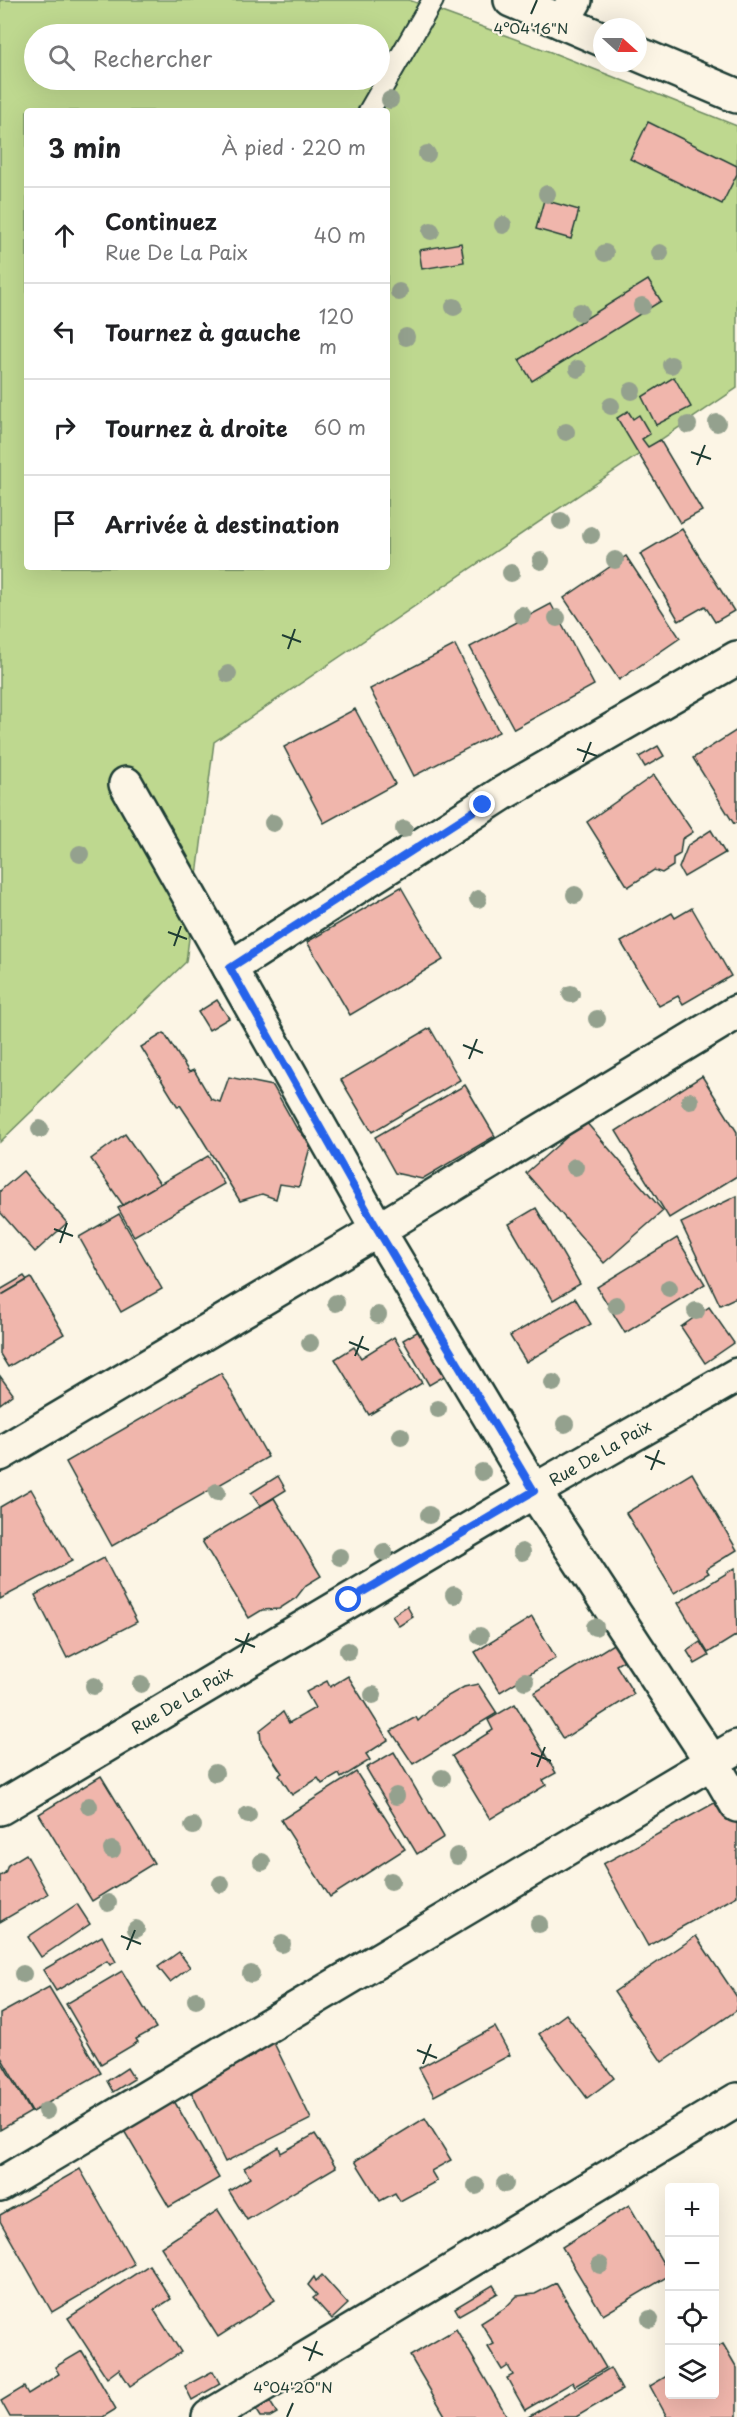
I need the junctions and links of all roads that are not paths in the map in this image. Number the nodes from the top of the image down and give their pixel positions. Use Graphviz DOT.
graph roads {
  1 [pos="433,0"];
  2 [pos="512,0"];
  3 [pos="569,11"];
  4 [pos="593,31"];
  5 [pos="647,58"];
  6 [pos="390,75"];
  7 [pos="381,90"];
  8 [pos="737,96"];
  9 [pos="371,108"];
  10 [pos="737,658"];
  11 [pos="126,784"];
  12 [pos="230,968"];
  13 [pos="737,1012"];
  14 [pos="378,1230"];
  15 [pos="737,1375"];
  16 [pos="0,1454"];
  17 [pos="534,1491"];
  18 [pos="724,1754"];
  19 [pos="737,1805"];
  20 [pos="0,1808"];
  21 [pos="737,2100"];
  22 [pos="0,2185"];
  23 [pos="209,2417"];
  1 -- 6 [label="lane"];
  2 -- 3 [label="street"];
  3 -- 4 [label="street"];
  5 -- 8 [label="street"];
  7 -- 9 [label="lane"];
  10 -- 12 [label="street"];
  11 -- 12 [label="street"];
  12 -- 14 [label="street"];
  13 -- 14 [label="street"];
  14 -- 16 [label="street"];
  14 -- 17 [label="street"];
  15 -- 17 [label="street, Rue De La Paix"];
  17 -- 18 [label="street"];
  17 -- 20 [label="street, Rue De La Paix"];
  18 -- 19 [label="street"];
  18 -- 22 [label="street"];
  21 -- 23 [label="street"];
}
